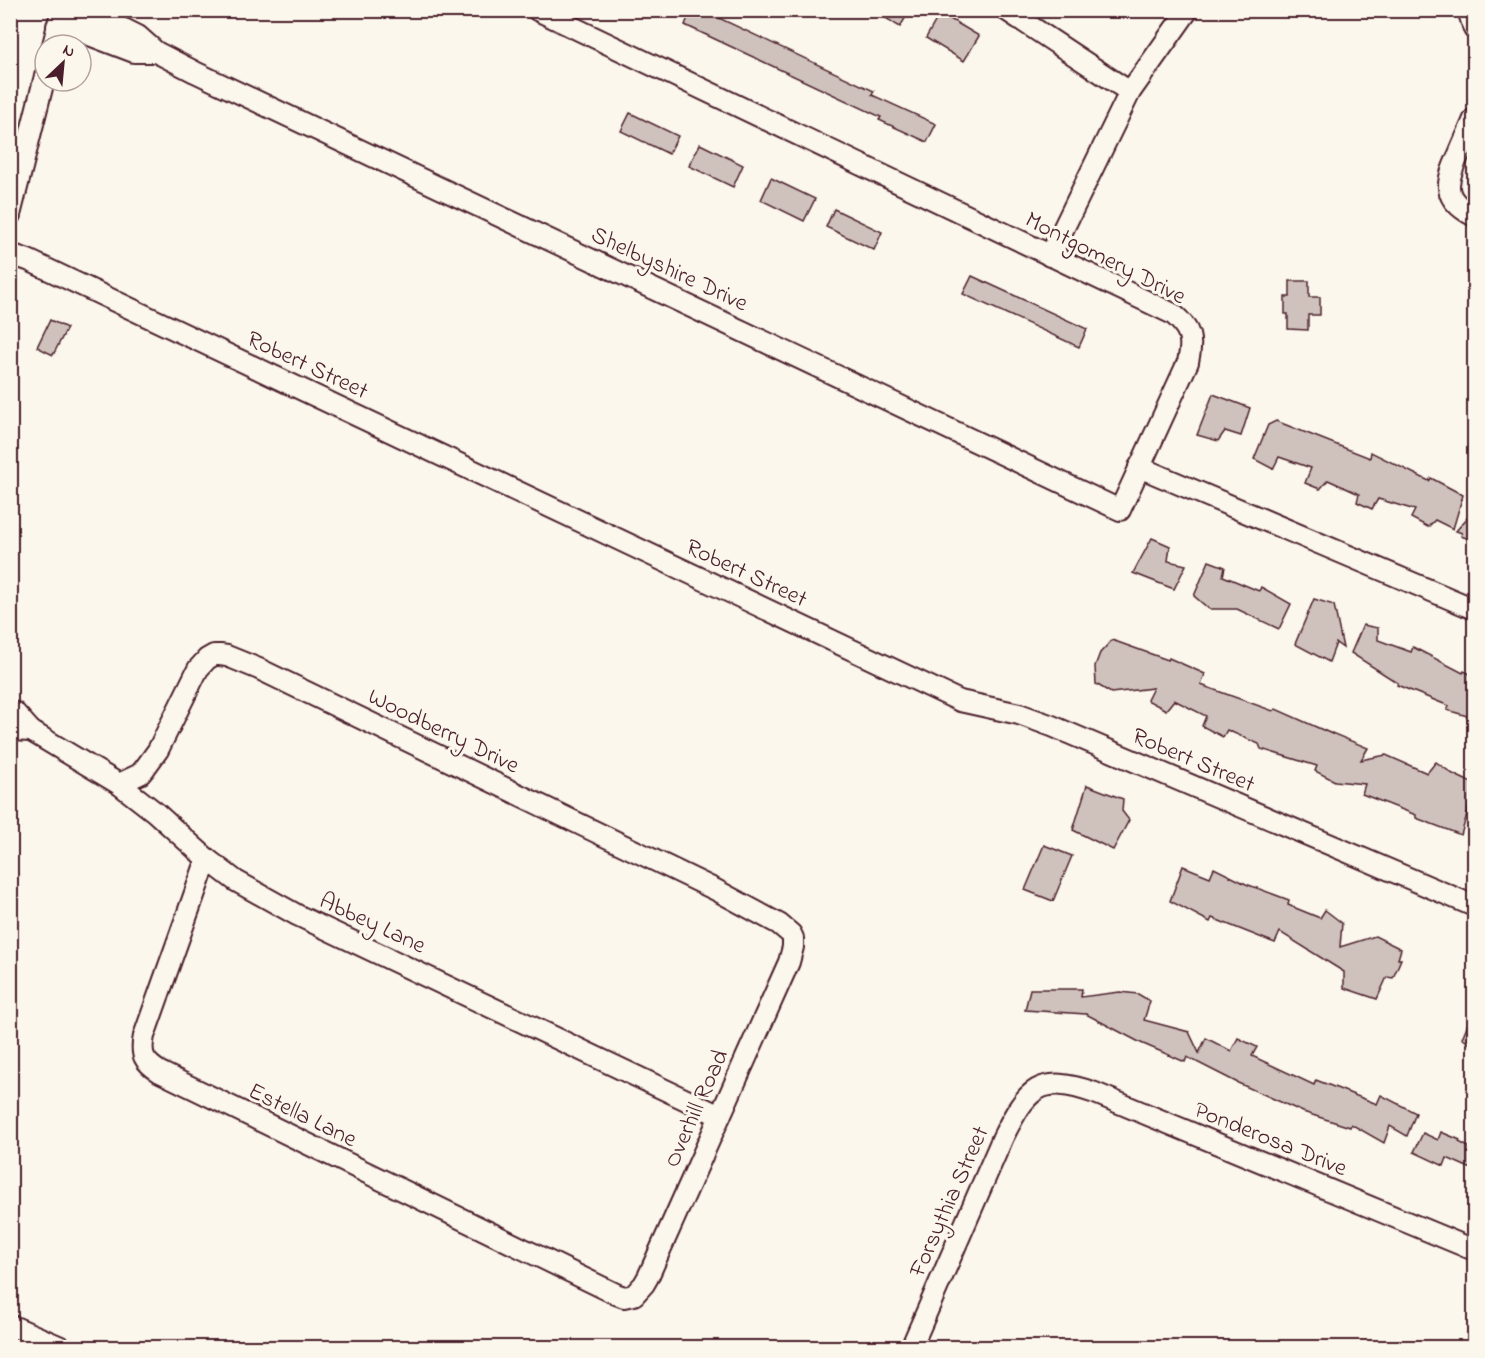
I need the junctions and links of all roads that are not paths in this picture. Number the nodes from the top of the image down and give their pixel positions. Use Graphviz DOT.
graph roads {
  1 [pos="73,10"];
  2 [pos="537,10"];
  3 [pos="1006,10"];
  4 [pos="1188,10"];
  5 [pos="1468,10"];
  6 [pos="57,27"];
  7 [pos="1474,29"];
  8 [pos="156,52"];
  9 [pos="1130,92"];
  10 [pos="41,93"];
  11 [pos="1474,119"];
  12 [pos="10,215"];
  13 [pos="1474,216"];
  14 [pos="10,254"];
  15 [pos="1050,256"];
  16 [pos="1139,467"];
  17 [pos="1474,609"];
  18 [pos="10,711"];
  19 [pos="10,730"];
  20 [pos="31,731"];
  21 [pos="119,784"];
  22 [pos="207,859"];
  23 [pos="1474,906"];
  24 [pos="793,938"];
  25 [pos="1046,1086"];
  26 [pos="720,1116"];
  27 [pos="1474,1250"];
  28 [pos="634,1296"];
  29 [pos="10,1325"];
  30 [pos="916,1346"];
  31 [pos="63,1347"];
  1 -- 8 [label="street, Shelbyshire Drive"];
  2 -- 15 [label="street, Montgomery Drive"];
  3 -- 9 [label="street"];
  4 -- 9 [label="street"];
  5 -- 7 [label="street"];
  6 -- 8 [label="street, Shelbyshire Drive"];
  8 -- 16 [label="street, Shelbyshire Drive"];
  9 -- 15 [label="street"];
  10 -- 12 [label="street"];
  11 -- 13 [label="street"];
  14 -- 23 [label="street, Robert Street"];
  15 -- 16 [label="street, Montgomery Drive"];
  16 -- 17 [label="street"];
  18 -- 20 [label="street, Abbey Lane"];
  19 -- 20 [label="street, Abbey Lane"];
  20 -- 21 [label="street, Abbey Lane"];
  21 -- 22 [label="street, Abbey Lane"];
  21 -- 24 [label="street, Woodberry Drive"];
  22 -- 26 [label="street, Abbey Lane"];
  22 -- 28 [label="street, Estella Lane"];
  24 -- 26 [label="street, Overhill Road"];
  25 -- 27 [label="street, Ponderosa Drive"];
  25 -- 30 [label="street, Forsythia Street"];
  26 -- 28 [label="street, Overhill Road"];
  29 -- 31 [label="street"];
}
